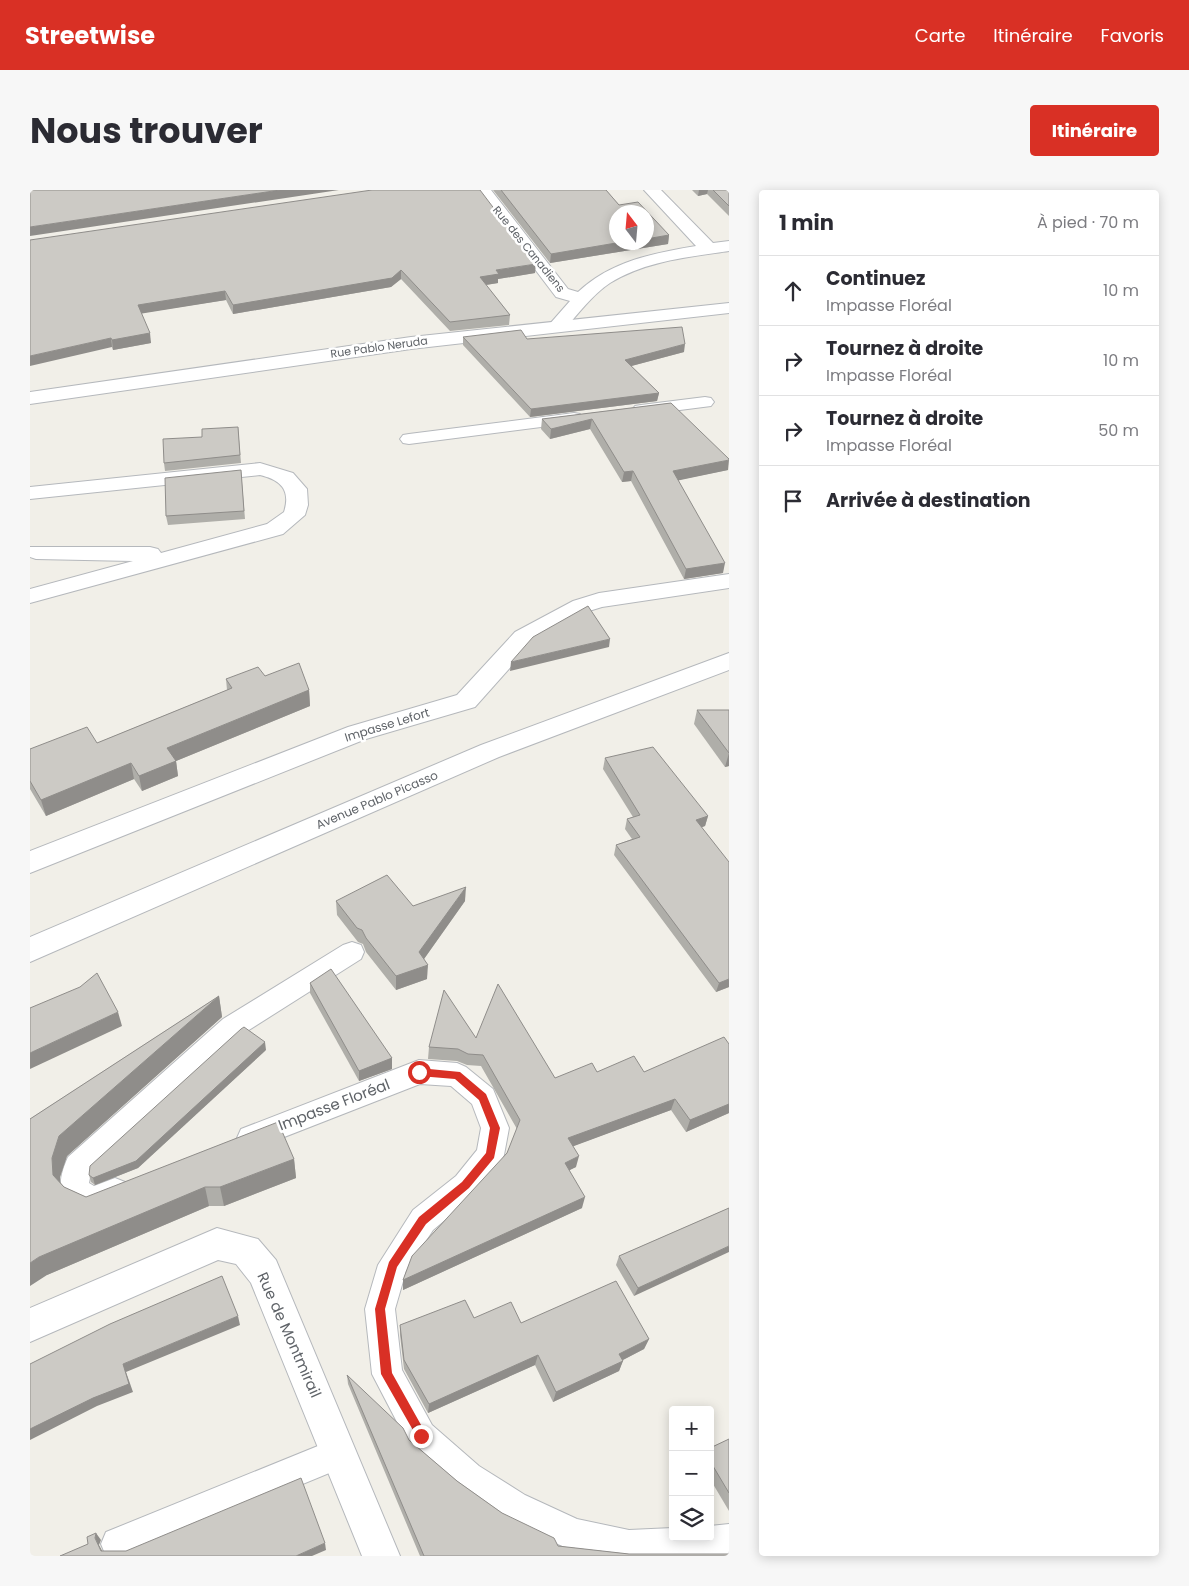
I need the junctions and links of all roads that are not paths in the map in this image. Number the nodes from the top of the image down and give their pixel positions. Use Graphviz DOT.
graph roads {
  1 [pos="483,190"];
  2 [pos="652,190"];
  3 [pos="729,246"];
  4 [pos="709,249"];
  5 [pos="582,298"];
  6 [pos="729,308"];
  7 [pos="557,326"];
  8 [pos="30,398"];
  9 [pos="705,402"];
  10 [pos="626,412"];
  11 [pos="587,417"];
  12 [pos="409,439"];
  13 [pos="30,493"];
  14 [pos="36,552"];
  15 [pos="183,554"];
  16 [pos="729,581"];
  17 [pos="30,596"];
  18 [pos="729,661"];
  19 [pos="30,862"];
  20 [pos="30,950"];
  21 [pos="352,952"];
  22 [pos="228,1147"];
  23 [pos="137,1183"];
  24 [pos="30,1325"];
  25 [pos="340,1453"];
  26 [pos="729,1541"];
  27 [pos="118,1544"];
  28 [pos="381,1556"];
  1 -- 5 [label="street, Rue des Canadiens"];
  2 -- 4 [label="street"];
  3 -- 4 [label="street"];
  4 -- 5 [label="street"];
  5 -- 7 [label="street"];
  6 -- 7 [label="street, Rue Pablo Neruda"];
  7 -- 8 [label="street, Rue Pablo Neruda"];
  9 -- 10 [label="lane"];
  11 -- 12 [label="lane"];
  13 -- 15 [label="street"];
  14 -- 15 [label="street"];
  15 -- 17 [label="street"];
  16 -- 19 [label="street, Impasse Lefort"];
  18 -- 20 [label="street, Avenue Pablo Picasso"];
  21 -- 23 [label="lane"];
  22 -- 26 [label="lane, Impasse Floréal"];
  24 -- 25 [label="street, Rue de Montmirail"];
  25 -- 27 [label="lane"];
  25 -- 28 [label="street, Rue de Montmirail"];
}
